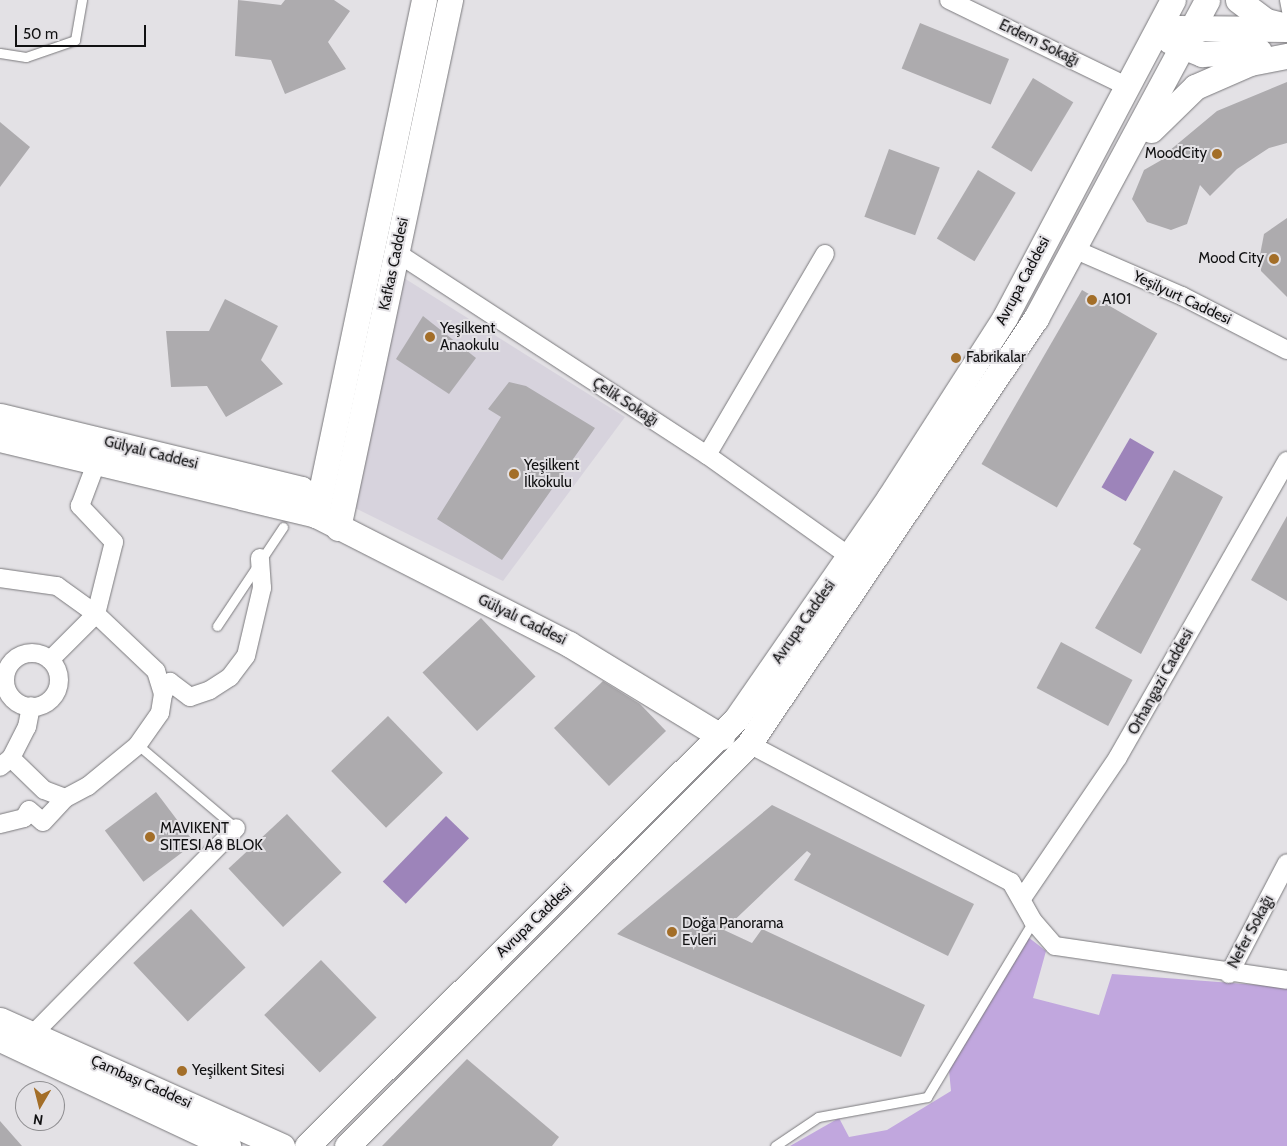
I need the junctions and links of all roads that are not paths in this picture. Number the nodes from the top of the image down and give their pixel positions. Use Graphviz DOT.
graph roads {
  1 [pos="82,0"];
  2 [pos="424,0"];
  3 [pos="450,0"];
  4 [pos="950,0"];
  5 [pos="1173,0"];
  6 [pos="1207,0"];
  7 [pos="1238,0"];
  8 [pos="1284,0"];
  9 [pos="1287,16"];
  10 [pos="1159,28"];
  11 [pos="1287,28"];
  12 [pos="1188,38"];
  13 [pos="1287,50"];
  14 [pos="0,53"];
  15 [pos="1287,56"];
  16 [pos="1128,87"];
  17 [pos="1116,169"];
  18 [pos="1076,250"];
  19 [pos="397,253"];
  20 [pos="825,254"];
  21 [pos="1287,350"];
  22 [pos="0,416"];
  23 [pos="0,439"];
  24 [pos="707,455"];
  25 [pos="97,461"];
  26 [pos="1287,461"];
  27 [pos="316,515"];
  28 [pos="283,527"];
  29 [pos="338,528"];
  30 [pos="849,556"];
  31 [pos="260,558"];
  32 [pos="0,578"];
  33 [pos="96,614"];
  34 [pos="217,626"];
  35 [pos="50,660"];
  36 [pos="163,694"];
  37 [pos="31,706"];
  38 [pos="722,737"];
  39 [pos="749,744"];
  40 [pos="138,745"];
  41 [pos="5,762"];
  42 [pos="65,798"];
  43 [pos="0,824"];
  44 [pos="236,828"];
  45 [pos="1287,863"];
  46 [pos="1023,897"];
  47 [pos="1033,921"];
  48 [pos="1229,974"];
  49 [pos="1287,980"];
  50 [pos="0,1020"];
  51 [pos="33,1034"];
  52 [pos="0,1039"];
  53 [pos="222,1144"];
  54 [pos="282,1146"];
  55 [pos="307,1146"];
  56 [pos="347,1146"];
  57 [pos="775,1146"];
  1 -- 14 [label="lane"];
  2 -- 27 [label="street, Kafkas Caddesi"];
  3 -- 19 [label="street, Kafkas Caddesi"];
  4 -- 16 [label="street, Erdem Sokağı"];
  5 -- 10 [label="street, Avrupa Caddesi"];
  6 -- 12 [label="street, Avrupa Caddesi"];
  7 -- 11 [label="street"];
  8 -- 9 [label="lane"];
  10 -- 12 [label="street"];
  10 -- 16 [label="street, Avrupa Caddesi"];
  11 -- 12 [label="street"];
  12 -- 13 [label="street"];
  12 -- 17 [label="street, Avrupa Caddesi"];
  15 -- 17 [label="street"];
  16 -- 30 [label="street, Avrupa Caddesi"];
  17 -- 18 [label="street, Avrupa Caddesi"];
  18 -- 21 [label="street, Yeşilyurt Caddesi"];
  18 -- 39 [label="street, Avrupa Caddesi"];
  19 -- 24 [label="street, Çelik Sokağı"];
  19 -- 29 [label="street, Kafkas Caddesi"];
  20 -- 24 [label="street"];
  22 -- 27 [label="street, Gülyalı Caddesi"];
  23 -- 25 [label="street, Gülyalı Caddesi"];
  24 -- 30 [label="street, Çelik Sokağı"];
  25 -- 27 [label="street, Gülyalı Caddesi"];
  25 -- 33 [label="street"];
  26 -- 46 [label="street, Orhangazi Caddesi"];
  27 -- 29 [label="street, Gülyalı Caddesi"];
  28 -- 31 [label="lane"];
  29 -- 38 [label="street, Gülyalı Caddesi"];
  30 -- 38 [label="street, Avrupa Caddesi"];
  31 -- 34 [label="lane"];
  31 -- 36 [label="street"];
  32 -- 33 [label="street"];
  33 -- 35 [label="street"];
  33 -- 36 [label="street"];
  35 -- 37 [label="street"];
  35 -- 37 [label="street"];
  36 -- 40 [label="street"];
  37 -- 41 [label="street"];
  38 -- 55 [label="street, Avrupa Caddesi"];
  39 -- 46 [label="street"];
  39 -- 56 [label="street, Avrupa Caddesi"];
  40 -- 42 [label="street"];
  40 -- 44 [label="lane"];
  41 -- 42 [label="street"];
  42 -- 43 [label="street"];
  44 -- 51 [label="street"];
  45 -- 48 [label="street, Nefer Sokağı"];
  46 -- 47 [label="street"];
  47 -- 48 [label="street"];
  47 -- 57 [label="lane"];
  48 -- 49 [label="street"];
  50 -- 51 [label="street, Çambaşı Caddesi"];
  51 -- 54 [label="street, Çambaşı Caddesi"];
  52 -- 53 [label="street, Çambaşı Caddesi"];
}
